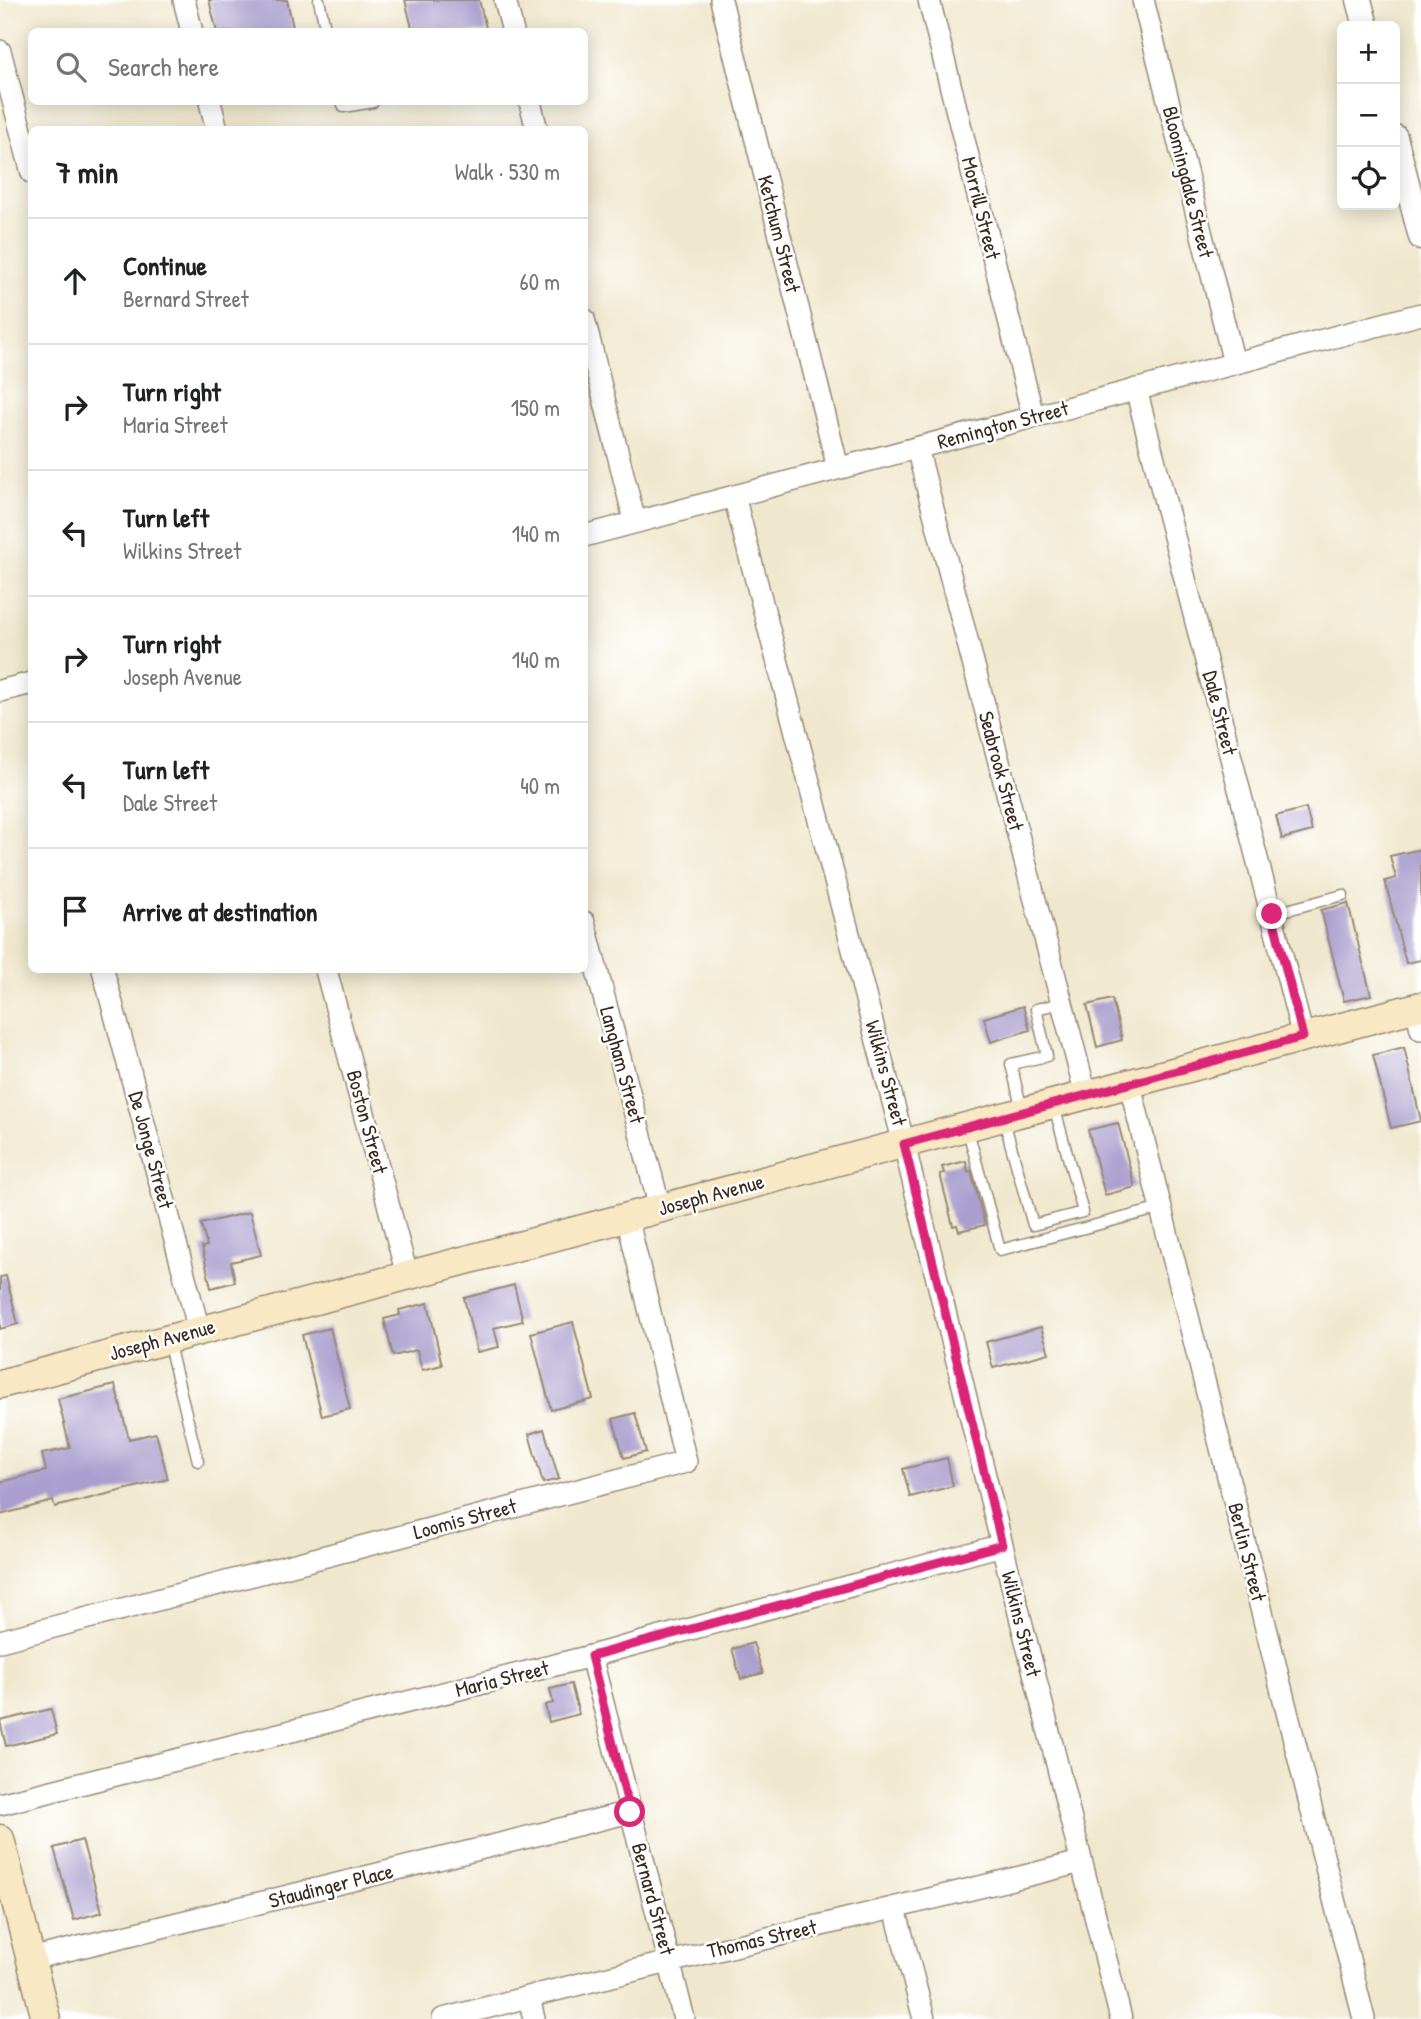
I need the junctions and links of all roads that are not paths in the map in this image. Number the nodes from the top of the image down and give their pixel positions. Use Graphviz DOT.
graph roads {
  1 [pos="184,0"];
  2 [pos="318,0"];
  3 [pos="505,0"];
  4 [pos="721,0"];
  5 [pos="929,0"];
  6 [pos="1143,0"];
  7 [pos="1359,0"];
  8 [pos="1365,21"];
  9 [pos="191,28"];
  10 [pos="325,28"];
  11 [pos="512,28"];
  12 [pos="0,51"];
  13 [pos="4,81"];
  14 [pos="211,105"];
  15 [pos="531,105"];
  16 [pos="216,126"];
  17 [pos="536,126"];
  18 [pos="1398,147"];
  19 [pos="28,160"];
  20 [pos="1421,237"];
  21 [pos="1421,314"];
  22 [pos="588,335"];
  23 [pos="1234,363"];
  24 [pos="1136,389"];
  25 [pos="1033,416"];
  26 [pos="916,447"];
  27 [pos="838,468"];
  28 [pos="734,496"];
  29 [pos="635,522"];
  30 [pos="588,535"];
  31 [pos="28,688"];
  32 [pos="0,691"];
  33 [pos="1343,895"];
  34 [pos="1272,914"];
  35 [pos="588,937"];
  36 [pos="104,973"];
  37 [pos="327,973"];
  38 [pos="1062,1003"];
  39 [pos="1419,1014"];
  40 [pos="1303,1037"];
  41 [pos="1130,1085"];
  42 [pos="1086,1095"];
  43 [pos="1054,1104"];
  44 [pos="1013,1115"];
  45 [pos="967,1127"];
  46 [pos="904,1144"];
  47 [pos="660,1208"];
  48 [pos="1161,1208"];
  49 [pos="627,1217"];
  50 [pos="407,1275"];
  51 [pos="199,1330"];
  52 [pos="167,1338"];
  53 [pos="0,1384"];
  54 [pos="198,1461"];
  55 [pos="1002,1545"];
  56 [pos="0,1641"];
  57 [pos="591,1656"];
  58 [pos="0,1804"];
  59 [pos="630,1812"];
  60 [pos="0,1839"];
  61 [pos="1082,1862"];
  62 [pos="895,1909"];
  63 [pos="31,1959"];
  64 [pos="669,1961"];
  65 [pos="529,1997"];
  66 [pos="46,2019"];
  67 [pos="443,2019"];
  68 [pos="534,2019"];
  69 [pos="684,2019"];
  70 [pos="924,2019"];
  71 [pos="1121,2019"];
  72 [pos="1364,2019"];
  1 -- 9 [label="street"];
  2 -- 10 [label="lane"];
  3 -- 11 [label="street"];
  4 -- 27 [label="street, Ketchum Street"];
  5 -- 25 [label="street, Morrill Street"];
  6 -- 23 [label="street, Bloomingdale Street"];
  7 -- 8 [label="street"];
  12 -- 13 [label="street"];
  13 -- 19 [label="street"];
  14 -- 16 [label="street"];
  15 -- 17 [label="street"];
  18 -- 20 [label="street"];
  21 -- 23 [label="street, Remington Street"];
  22 -- 29 [label="street"];
  23 -- 24 [label="street, Remington Street"];
  24 -- 25 [label="street, Remington Street"];
  24 -- 34 [label="street, Dale Street"];
  25 -- 26 [label="street, Remington Street"];
  26 -- 27 [label="street, Remington Street"];
  26 -- 38 [label="street, Seabrook Street"];
  27 -- 28 [label="street, Remington Street"];
  28 -- 29 [label="street, Remington Street"];
  28 -- 46 [label="street, Wilkins Street"];
  29 -- 30 [label="street, Remington Street"];
  31 -- 32 [label="street"];
  33 -- 34 [label="lane"];
  34 -- 40 [label="street, Dale Street"];
  35 -- 47 [label="street, Langham Street"];
  36 -- 51 [label="street, De Jonge Street"];
  37 -- 50 [label="street, Boston Street"];
  38 -- 42 [label="street, Seabrook Street"];
  38 -- 44 [label="lane"];
  39 -- 40 [label="main road, Joseph Avenue"];
  40 -- 41 [label="main road, Joseph Avenue"];
  41 -- 42 [label="main road, Joseph Avenue"];
  41 -- 48 [label="street, Berlin Street"];
  42 -- 43 [label="main road, Joseph Avenue"];
  43 -- 44 [label="main road, Joseph Avenue"];
  43 -- 44 [label="lane"];
  44 -- 45 [label="main road, Joseph Avenue"];
  45 -- 46 [label="main road, Joseph Avenue"];
  45 -- 48 [label="lane"];
  46 -- 47 [label="main road, Joseph Avenue"];
  46 -- 55 [label="street, Wilkins Street"];
  47 -- 49 [label="main road, Joseph Avenue"];
  48 -- 72 [label="street, Berlin Street"];
  49 -- 50 [label="main road, Joseph Avenue"];
  49 -- 56 [label="street, Loomis Street"];
  50 -- 51 [label="main road, Joseph Avenue"];
  51 -- 52 [label="main road, Joseph Avenue"];
  52 -- 53 [label="main road, Joseph Avenue"];
  52 -- 54 [label="lane"];
  55 -- 57 [label="street, Maria Street"];
  55 -- 61 [label="street, Wilkins Street"];
  57 -- 58 [label="street, Maria Street"];
  57 -- 59 [label="street, Bernard Street"];
  59 -- 63 [label="street, Staudinger Place"];
  59 -- 64 [label="street, Bernard Street"];
  60 -- 63 [label="main road"];
  61 -- 62 [label="street, Thomas Street"];
  61 -- 71 [label="street, Wilkins Street"];
  62 -- 64 [label="street, Thomas Street"];
  62 -- 70 [label="street"];
  63 -- 66 [label="main road"];
  64 -- 65 [label="street, Thomas Street"];
  64 -- 69 [label="street, Bernard Street"];
  65 -- 67 [label="street, Thomas Street"];
  65 -- 68 [label="street"];
}
